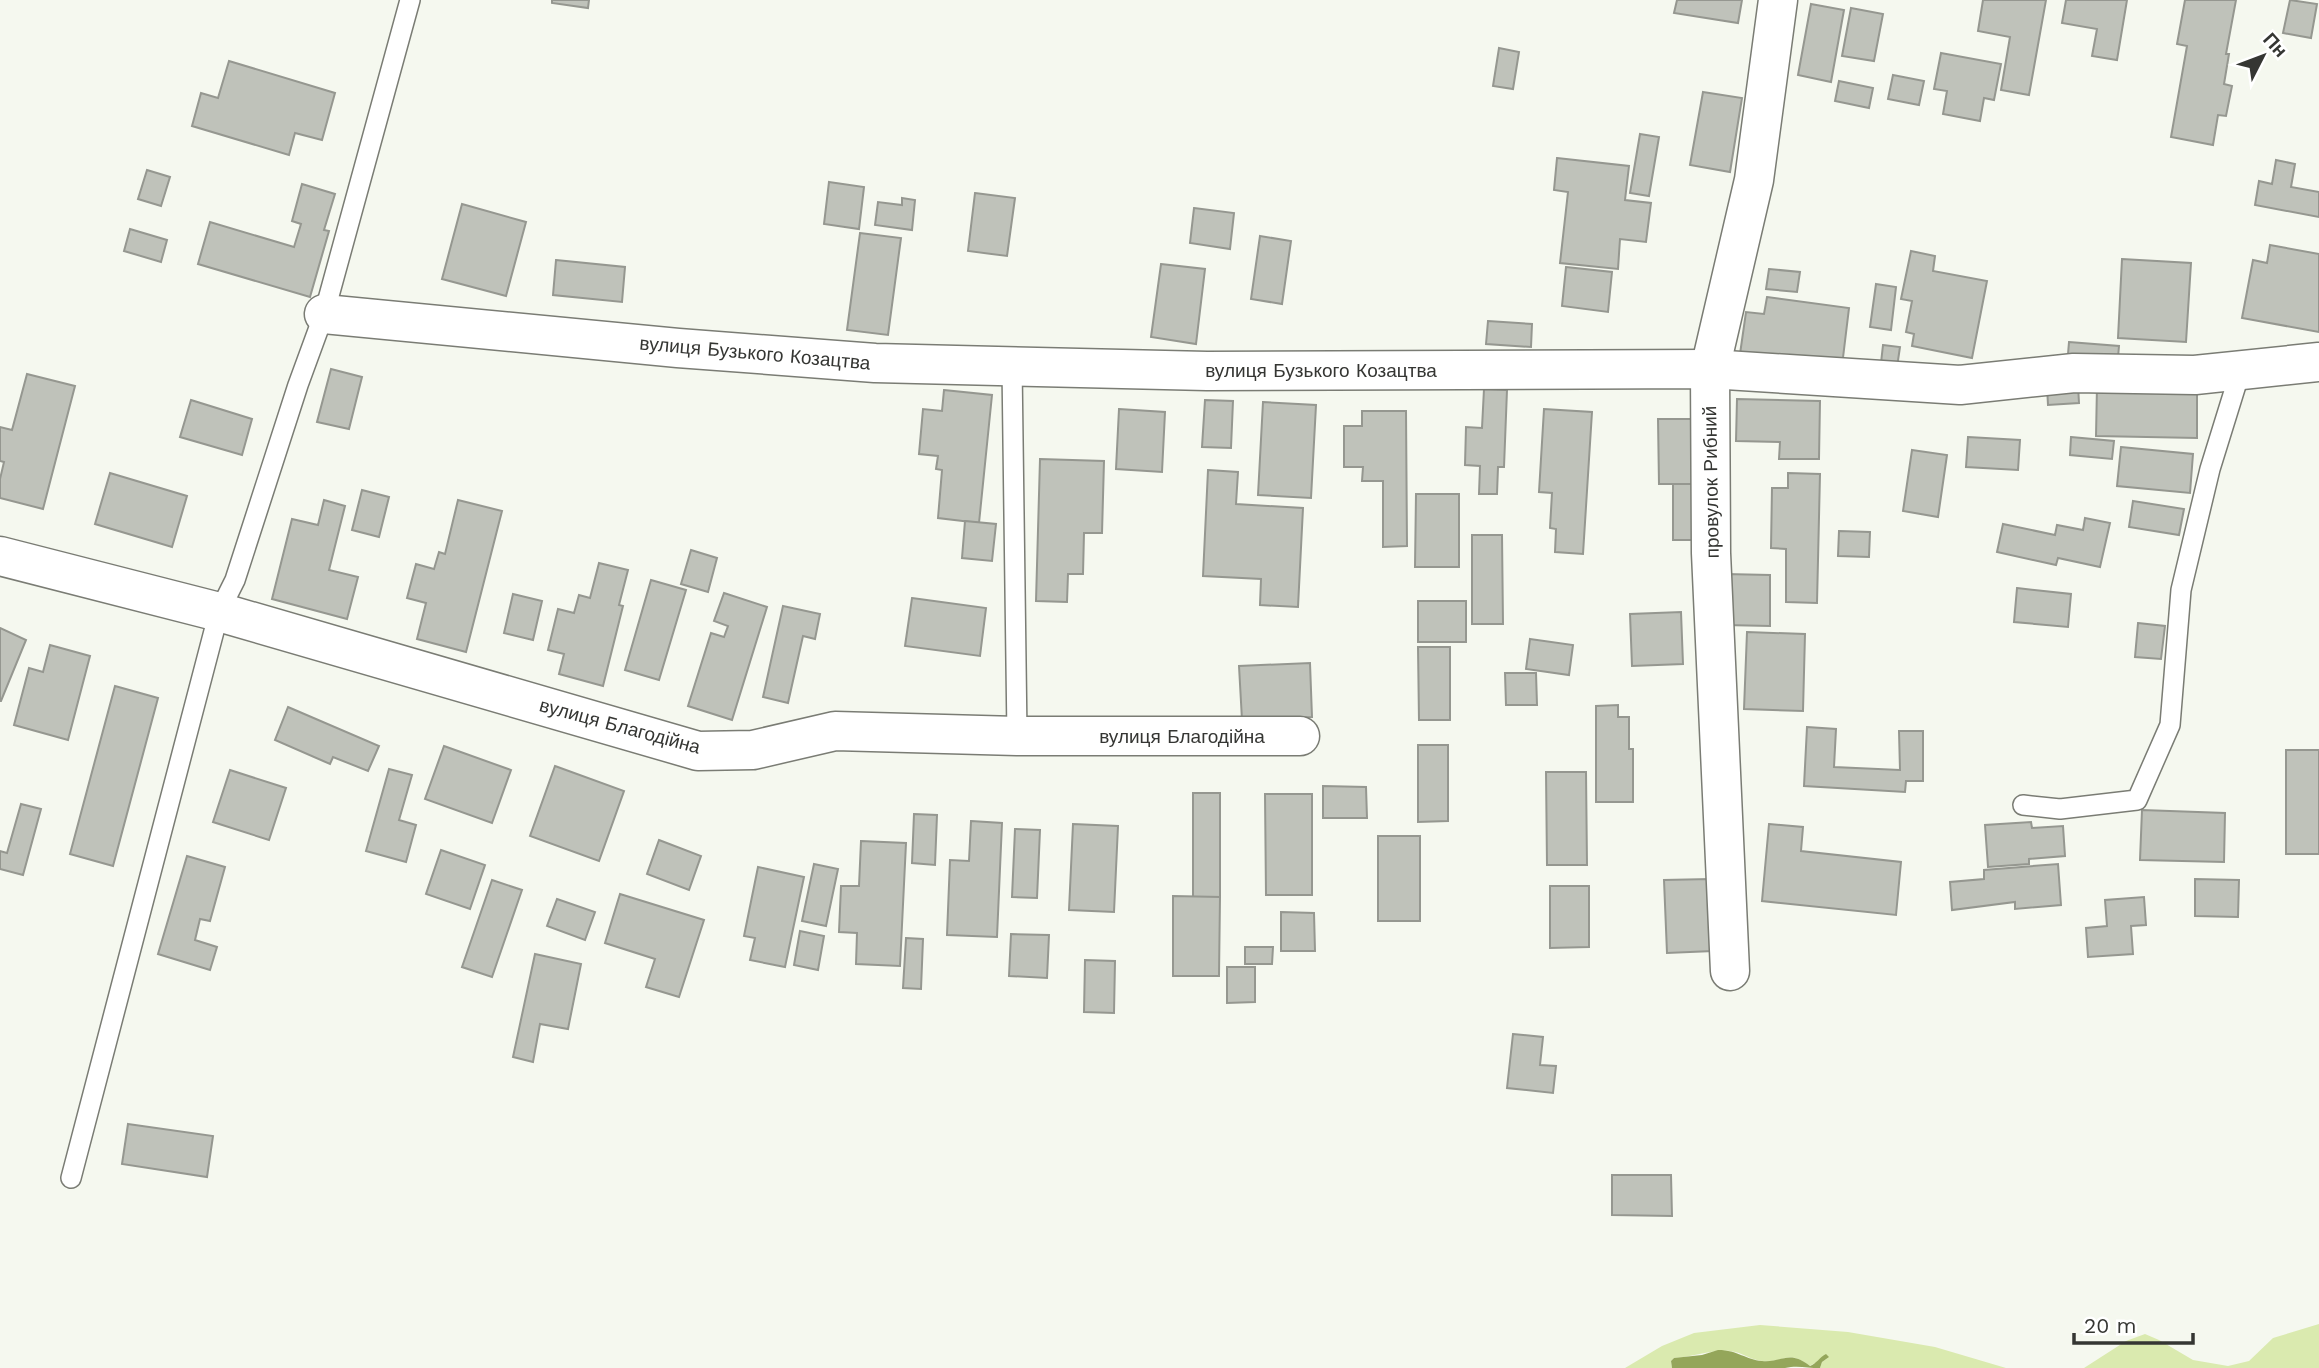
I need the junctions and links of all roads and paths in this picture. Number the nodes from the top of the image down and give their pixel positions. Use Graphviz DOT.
graph roads {
  1 [pos="410,0"];
  2 [pos="1778,0"];
  3 [pos="324,314"];
  4 [pos="2319,362"];
  5 [pos="1013,366"];
  6 [pos="1710,369"];
  7 [pos="2241,369"];
  8 [pos="0,556"];
  9 [pos="219,612"];
  10 [pos="1017,736"];
  11 [pos="1300,736"];
  12 [pos="2023,805"];
  13 [pos="1730,971"];
  14 [pos="71,1178"];
  1 -- 3 [label="lane"];
  2 -- 6 [label="street, провулок Рибний"];
  3 -- 5 [label="street, вулиця Бузького Козацтва"];
  3 -- 9 [label="lane"];
  4 -- 7 [label="street, вулиця Бузького Козацтва"];
  5 -- 6 [label="street, вулиця Бузького Козацтва"];
  5 -- 10 [label="lane"];
  6 -- 7 [label="street, вулиця Бузького Козацтва"];
  6 -- 13 [label="street, провулок Рибний"];
  7 -- 12 [label="lane"];
  8 -- 9 [label="street, вулиця Благодійна"];
  9 -- 10 [label="street, вулиця Благодійна"];
  9 -- 14 [label="lane"];
  10 -- 11 [label="street, вулиця Благодійна"];
}
